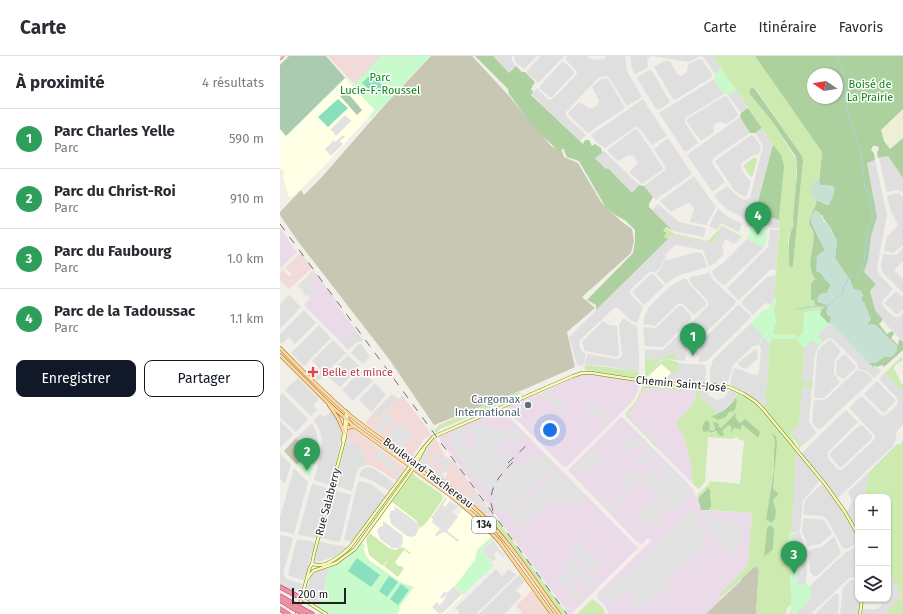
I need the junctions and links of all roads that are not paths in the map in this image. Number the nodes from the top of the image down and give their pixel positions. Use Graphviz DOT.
graph roads {
  1 [pos="280,348"];
  2 [pos="280,355"];
  3 [pos="327,402"];
  4 [pos="347,412"];
  5 [pos="347,418"];
  6 [pos="354,426"];
  7 [pos="347,428"];
  8 [pos="344,432"];
  9 [pos="342,450"];
  10 [pos="415,463"];
  11 [pos="412,468"];
  12 [pos="441,482"];
  13 [pos="438,486"];
  14 [pos="467,502"];
  15 [pos="464,506"];
  16 [pos="490,524"];
  17 [pos="487,527"];
  18 [pos="855,530"];
  19 [pos="314,554"];
  20 [pos="312,564"];
  21 [pos="316,565"];
  22 [pos="309,568"];
  23 [pos="316,570"];
  24 [pos="313,572"];
  25 [pos="306,581"];
  26 [pos="280,588"];
  27 [pos="280,596"];
  28 [pos="301,598"];
  29 [pos="280,600"];
  30 [pos="862,602"];
  31 [pos="292,605"];
  32 [pos="280,609"];
  33 [pos="305,612"];
  34 [pos="288,614"];
  35 [pos="297,614"];
  36 [pos="312,614"];
  37 [pos="326,614"];
  38 [pos="552,614"];
  39 [pos="559,614"];
  40 [pos="860,614"];
  1 -- 4 [label="main road, Boulevard Taschereau / 134"];
  2 -- 3 [label="main road, Boulevard Taschereau / 134"];
  3 -- 5 [label="main road, Boulevard Taschereau / 134"];
  3 -- 8 [label="main road"];
  4 -- 5 [label="street, Rue Salaberry"];
  4 -- 10 [label="main road, Boulevard Taschereau / 134"];
  5 -- 6 [label="main road, Boulevard Taschereau / 134"];
  5 -- 7 [label="street, Rue Salaberry"];
  5 -- 8 [label="street, Rue Salaberry"];
  6 -- 7 [label="main road"];
  6 -- 11 [label="main road, Boulevard Taschereau / 134"];
  7 -- 9 [label="street, Rue Salaberry"];
  8 -- 9 [label="street, Rue Salaberry"];
  9 -- 19 [label="street, Rue Salaberry"];
  10 -- 11 [label="street, Chemin Saint-José"];
  10 -- 12 [label="main road, Boulevard Taschereau / 134"];
  10 -- 18 [label="street, Chemin Saint-José"];
  11 -- 13 [label="main road, Boulevard Taschereau / 134"];
  11 -- 21 [label="street"];
  11 -- 23 [label="street"];
  12 -- 13 [label="main road"];
  12 -- 14 [label="main road, Boulevard Taschereau / 134"];
  13 -- 15 [label="main road, Boulevard Taschereau / 134"];
  14 -- 15 [label="main road"];
  14 -- 16 [label="main road, Boulevard Taschereau / 134"];
  15 -- 17 [label="main road, Boulevard Taschereau / 134"];
  16 -- 17 [label="main road"];
  16 -- 39 [label="main road, Boulevard Taschereau / 134"];
  17 -- 38 [label="main road, Boulevard Taschereau / 134"];
  19 -- 20 [label="street, Rue Salaberry"];
  19 -- 21 [label="street, Rue Salaberry"];
  20 -- 21 [label="street"];
  20 -- 22 [label="street"];
  21 -- 23 [label="street"];
  22 -- 24 [label="street"];
  22 -- 25 [label="street"];
  23 -- 24 [label="street"];
  24 -- 25 [label="street"];
  25 -- 28 [label="street"];
  26 -- 28 [label="highway"];
  27 -- 31 [label="highway"];
  28 -- 35 [label="street"];
  28 -- 37 [label="street"];
  29 -- 31 [label="highway"];
  30 -- 40 [label="street"];
  31 -- 33 [label="highway, bridge"];
  32 -- 34 [label="highway"];
  33 -- 36 [label="highway"];
}
